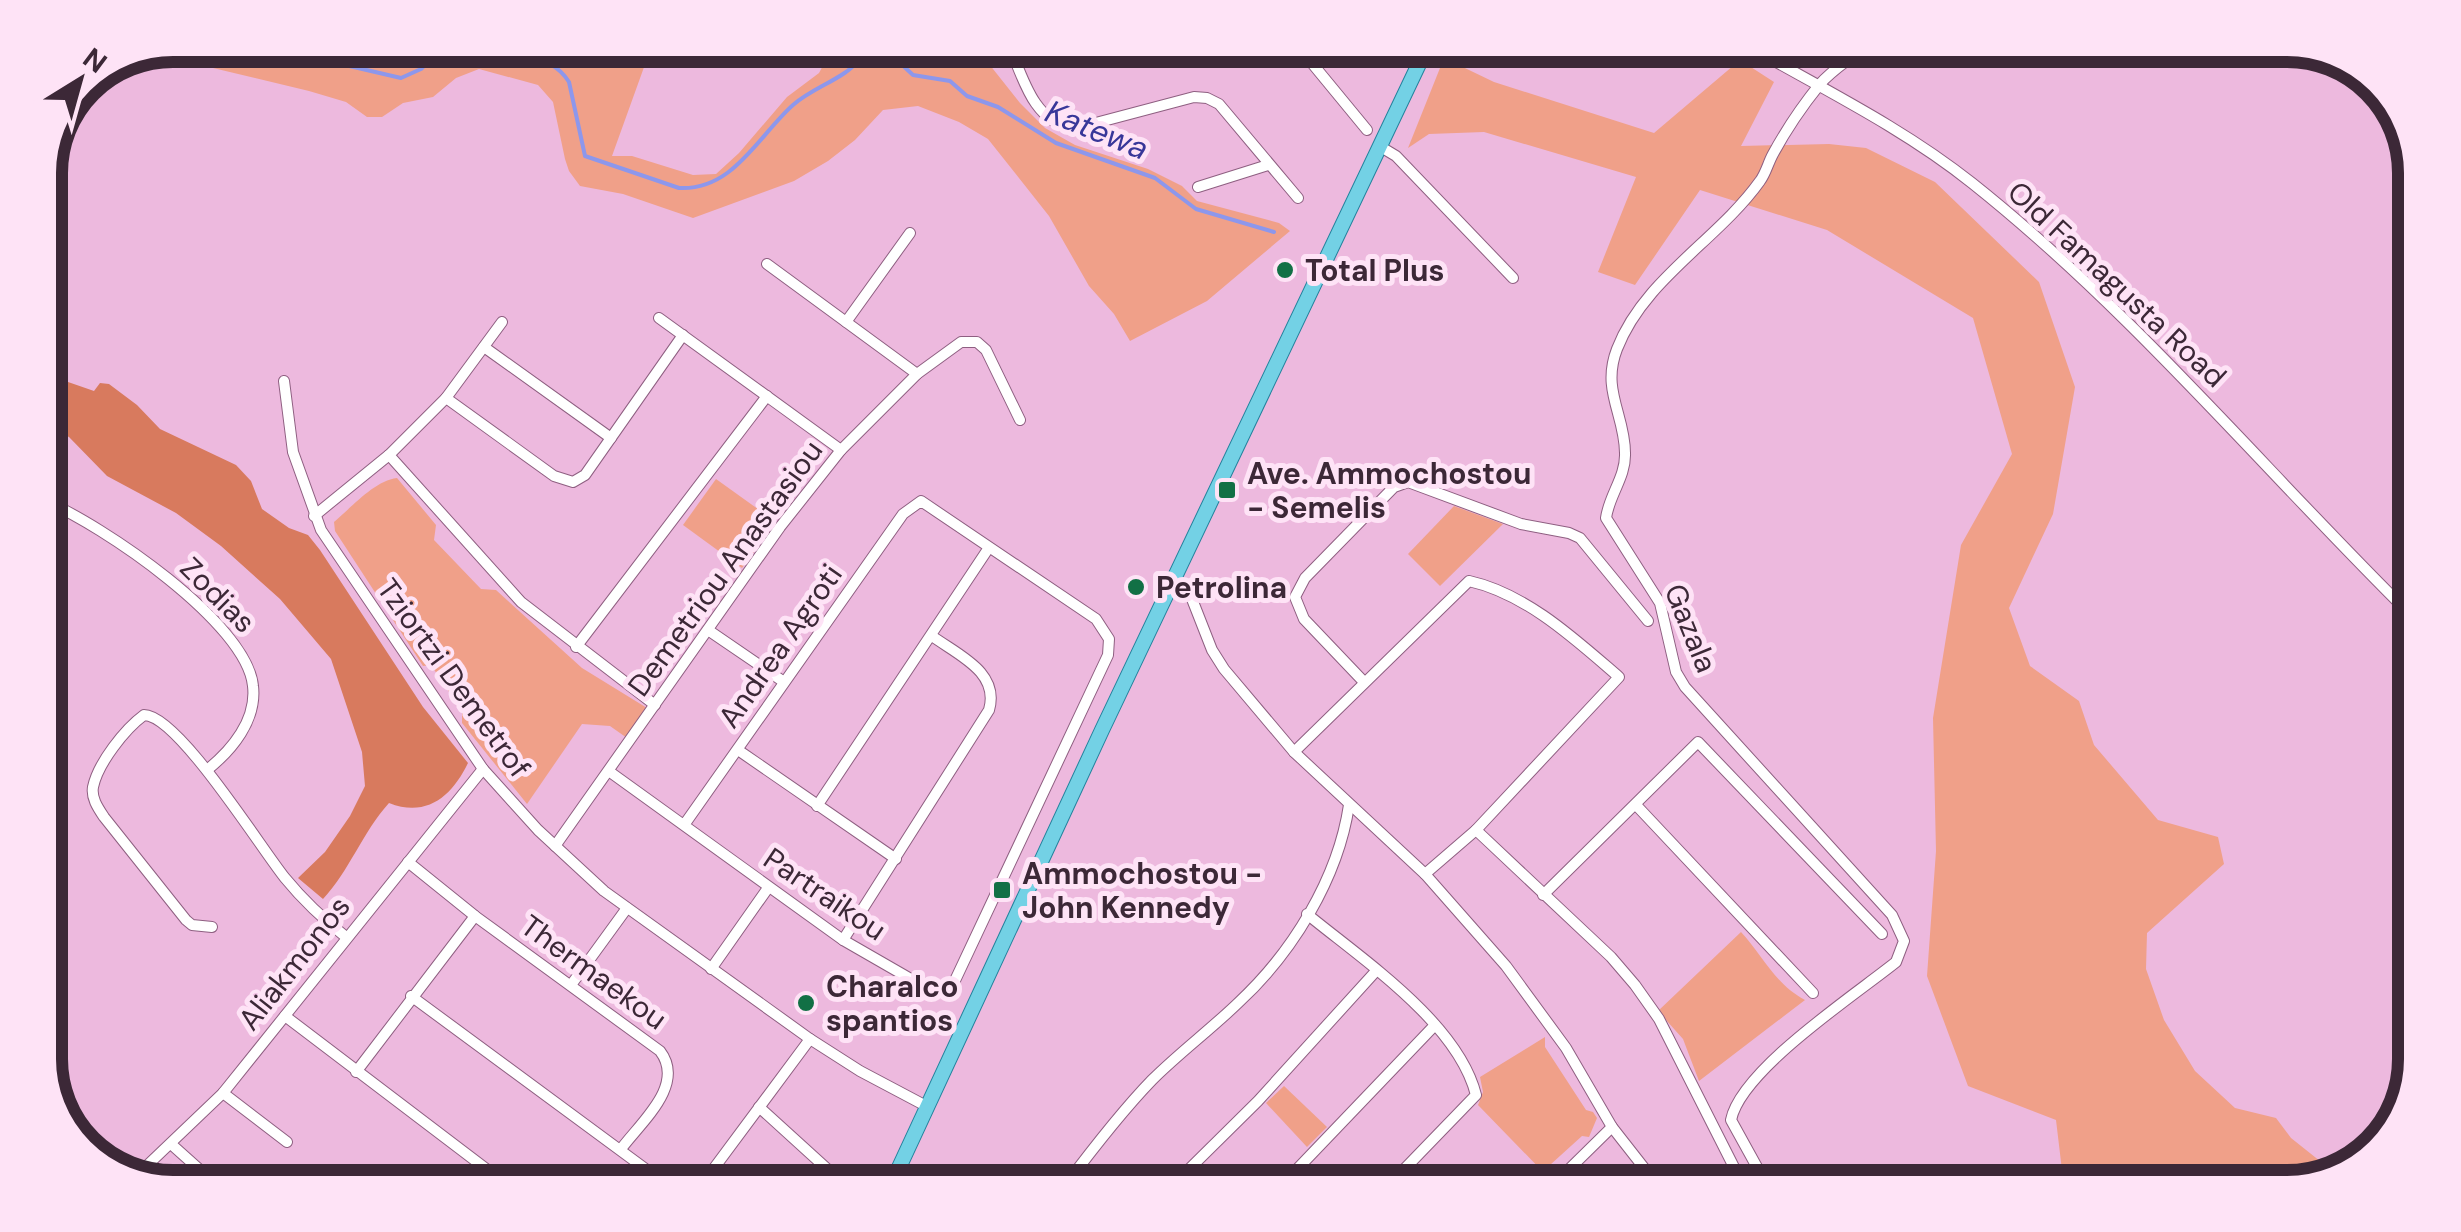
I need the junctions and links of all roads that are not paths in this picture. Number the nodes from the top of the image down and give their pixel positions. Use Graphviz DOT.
graph roads {
  1 [pos="1016,62"];
  2 [pos="1311,62"];
  3 [pos="1420,62"];
  4 [pos="1776,62"];
  5 [pos="1846,62"];
  6 [pos="1818,86"];
  7 [pos="1367,130"];
  8 [pos="1380,147"];
  9 [pos="1268,165"];
  10 [pos="1198,187"];
  11 [pos="1298,198"];
  12 [pos="910,233"];
  13 [pos="767,264"];
  14 [pos="1513,278"];
  15 [pos="660,318"];
  16 [pos="502,322"];
  17 [pos="846,322"];
  18 [pos="682,335"];
  19 [pos="484,346"];
  20 [pos="917,374"];
  21 [pos="284,382"];
  22 [pos="767,396"];
  23 [pos="446,398"];
  24 [pos="1020,420"];
  25 [pos="611,438"];
  26 [pos="841,450"];
  27 [pos="388,455"];
  28 [pos="63,510"];
  29 [pos="314,516"];
  30 [pos="988,549"];
  31 [pos="1176,577"];
  32 [pos="2398,602"];
  33 [pos="1648,621"];
  34 [pos="708,630"];
  35 [pos="932,636"];
  36 [pos="576,647"];
  37 [pos="784,682"];
  38 [pos="1364,682"];
  39 [pos="655,705"];
  40 [pos="738,750"];
  41 [pos="1294,752"];
  42 [pos="207,770"];
  43 [pos="483,770"];
  44 [pos="610,772"];
  45 [pos="1350,805"];
  46 [pos="1636,805"];
  47 [pos="817,806"];
  48 [pos="684,825"];
  49 [pos="1476,830"];
  50 [pos="555,846"];
  51 [pos="896,859"];
  52 [pos="408,862"];
  53 [pos="1425,874"];
  54 [pos="768,888"];
  55 [pos="1543,896"];
  56 [pos="627,908"];
  57 [pos="1307,914"];
  58 [pos="475,916"];
  59 [pos="212,927"];
  60 [pos="1882,934"];
  61 [pos="346,937"];
  62 [pos="843,940"];
  63 [pos="711,969"];
  64 [pos="1376,971"];
  65 [pos="571,985"];
  66 [pos="1814,993"];
  67 [pos="412,996"];
  68 [pos="285,1016"];
  69 [pos="1435,1025"];
  70 [pos="810,1039"];
  71 [pos="356,1072"];
  72 [pos="223,1093"];
  73 [pos="759,1107"];
  74 [pos="928,1107"];
  75 [pos="1612,1127"];
  76 [pos="287,1142"];
  77 [pos="171,1144"];
  78 [pos="621,1149"];
  79 [pos="147,1166"];
  80 [pos="201,1170"];
  81 [pos="487,1170"];
  82 [pos="648,1170"];
  83 [pos="713,1170"];
  84 [pos="828,1170"];
  85 [pos="898,1170"];
  86 [pos="1078,1170"];
  87 [pos="1188,1170"];
  88 [pos="1296,1170"];
  89 [pos="1404,1170"];
  90 [pos="1568,1170"];
  91 [pos="1646,1170"];
  92 [pos="1735,1170"];
  93 [pos="1759,1170"];
  1 -- 9 [label="street"];
  2 -- 7 [label="street"];
  3 -- 8 [label="main road"];
  4 -- 6 [label="street, Old Famagusta Road"];
  5 -- 6 [label="street, Gazala"];
  6 -- 32 [label="street, Old Famagusta Road"];
  6 -- 93 [label="street, Gazala"];
  8 -- 14 [label="street"];
  8 -- 31 [label="main road"];
  9 -- 10 [label="street"];
  9 -- 11 [label="street"];
  12 -- 17 [label="street"];
  13 -- 17 [label="street"];
  15 -- 18 [label="street"];
  16 -- 19 [label="street"];
  17 -- 20 [label="street"];
  18 -- 22 [label="street"];
  18 -- 25 [label="street"];
  19 -- 23 [label="street"];
  19 -- 25 [label="street"];
  20 -- 24 [label="street, Demetriou Anastasiou"];
  20 -- 26 [label="street, Demetriou Anastasiou"];
  21 -- 29 [label="street, Tziortzi Demetrof"];
  22 -- 26 [label="street"];
  22 -- 36 [label="street"];
  23 -- 25 [label="street"];
  23 -- 27 [label="street"];
  26 -- 34 [label="street, Demetriou Anastasiou"];
  27 -- 29 [label="street"];
  27 -- 36 [label="street"];
  28 -- 42 [label="street, Zodias"];
  29 -- 43 [label="street, Tziortzi Demetrof"];
  30 -- 35 [label="street"];
  30 -- 37 [label="street, Andrea Agroti"];
  30 -- 62 [label="street, Partraikou"];
  31 -- 41 [label="street"];
  31 -- 74 [label="main road"];
  33 -- 38 [label="street"];
  34 -- 37 [label="street"];
  34 -- 39 [label="street, Demetriou Anastasiou"];
  35 -- 47 [label="street"];
  35 -- 51 [label="street"];
  36 -- 39 [label="street"];
  37 -- 40 [label="street, Andrea Agroti"];
  38 -- 41 [label="street"];
  38 -- 49 [label="street"];
  39 -- 44 [label="street, Demetriou Anastasiou"];
  40 -- 47 [label="street"];
  40 -- 48 [label="street, Andrea Agroti"];
  41 -- 45 [label="street"];
  42 -- 59 [label="street"];
  42 -- 61 [label="street"];
  43 -- 50 [label="street, Tziortzi Demetrof"];
  43 -- 52 [label="street, Aliakmonos"];
  44 -- 48 [label="street, Partraikou"];
  44 -- 50 [label="street, Demetriou Anastasiou"];
  45 -- 53 [label="street"];
  45 -- 57 [label="street"];
  46 -- 55 [label="street"];
  46 -- 60 [label="street"];
  46 -- 66 [label="street"];
  47 -- 51 [label="street"];
  48 -- 54 [label="street, Partraikou"];
  49 -- 53 [label="street"];
  49 -- 55 [label="street"];
  50 -- 56 [label="street, Tziortzi Demetrof"];
  51 -- 62 [label="street"];
  52 -- 58 [label="street, Thermaekou"];
  52 -- 61 [label="street, Aliakmonos"];
  53 -- 75 [label="street"];
  54 -- 62 [label="street, Partraikou"];
  54 -- 63 [label="street"];
  55 -- 92 [label="street"];
  56 -- 63 [label="street, Tziortzi Demetrof"];
  56 -- 65 [label="street"];
  57 -- 64 [label="street"];
  57 -- 86 [label="street"];
  58 -- 65 [label="street, Thermaekou"];
  58 -- 67 [label="street"];
  61 -- 68 [label="street, Aliakmonos"];
  63 -- 70 [label="street, Tziortzi Demetrof"];
  64 -- 69 [label="street"];
  64 -- 87 [label="street"];
  65 -- 78 [label="street, Thermaekou"];
  67 -- 71 [label="street"];
  67 -- 78 [label="street"];
  68 -- 71 [label="street"];
  68 -- 72 [label="street, Aliakmonos"];
  69 -- 88 [label="street"];
  69 -- 89 [label="street"];
  70 -- 73 [label="street"];
  70 -- 74 [label="street, Tziortzi Demetrof"];
  71 -- 81 [label="street"];
  72 -- 76 [label="street"];
  72 -- 77 [label="street, Aliakmonos"];
  73 -- 83 [label="street"];
  73 -- 84 [label="street"];
  74 -- 85 [label="main road"];
  75 -- 90 [label="street"];
  75 -- 91 [label="street"];
  77 -- 79 [label="street, Aliakmonos"];
  77 -- 80 [label="street"];
  78 -- 82 [label="street"];
}
